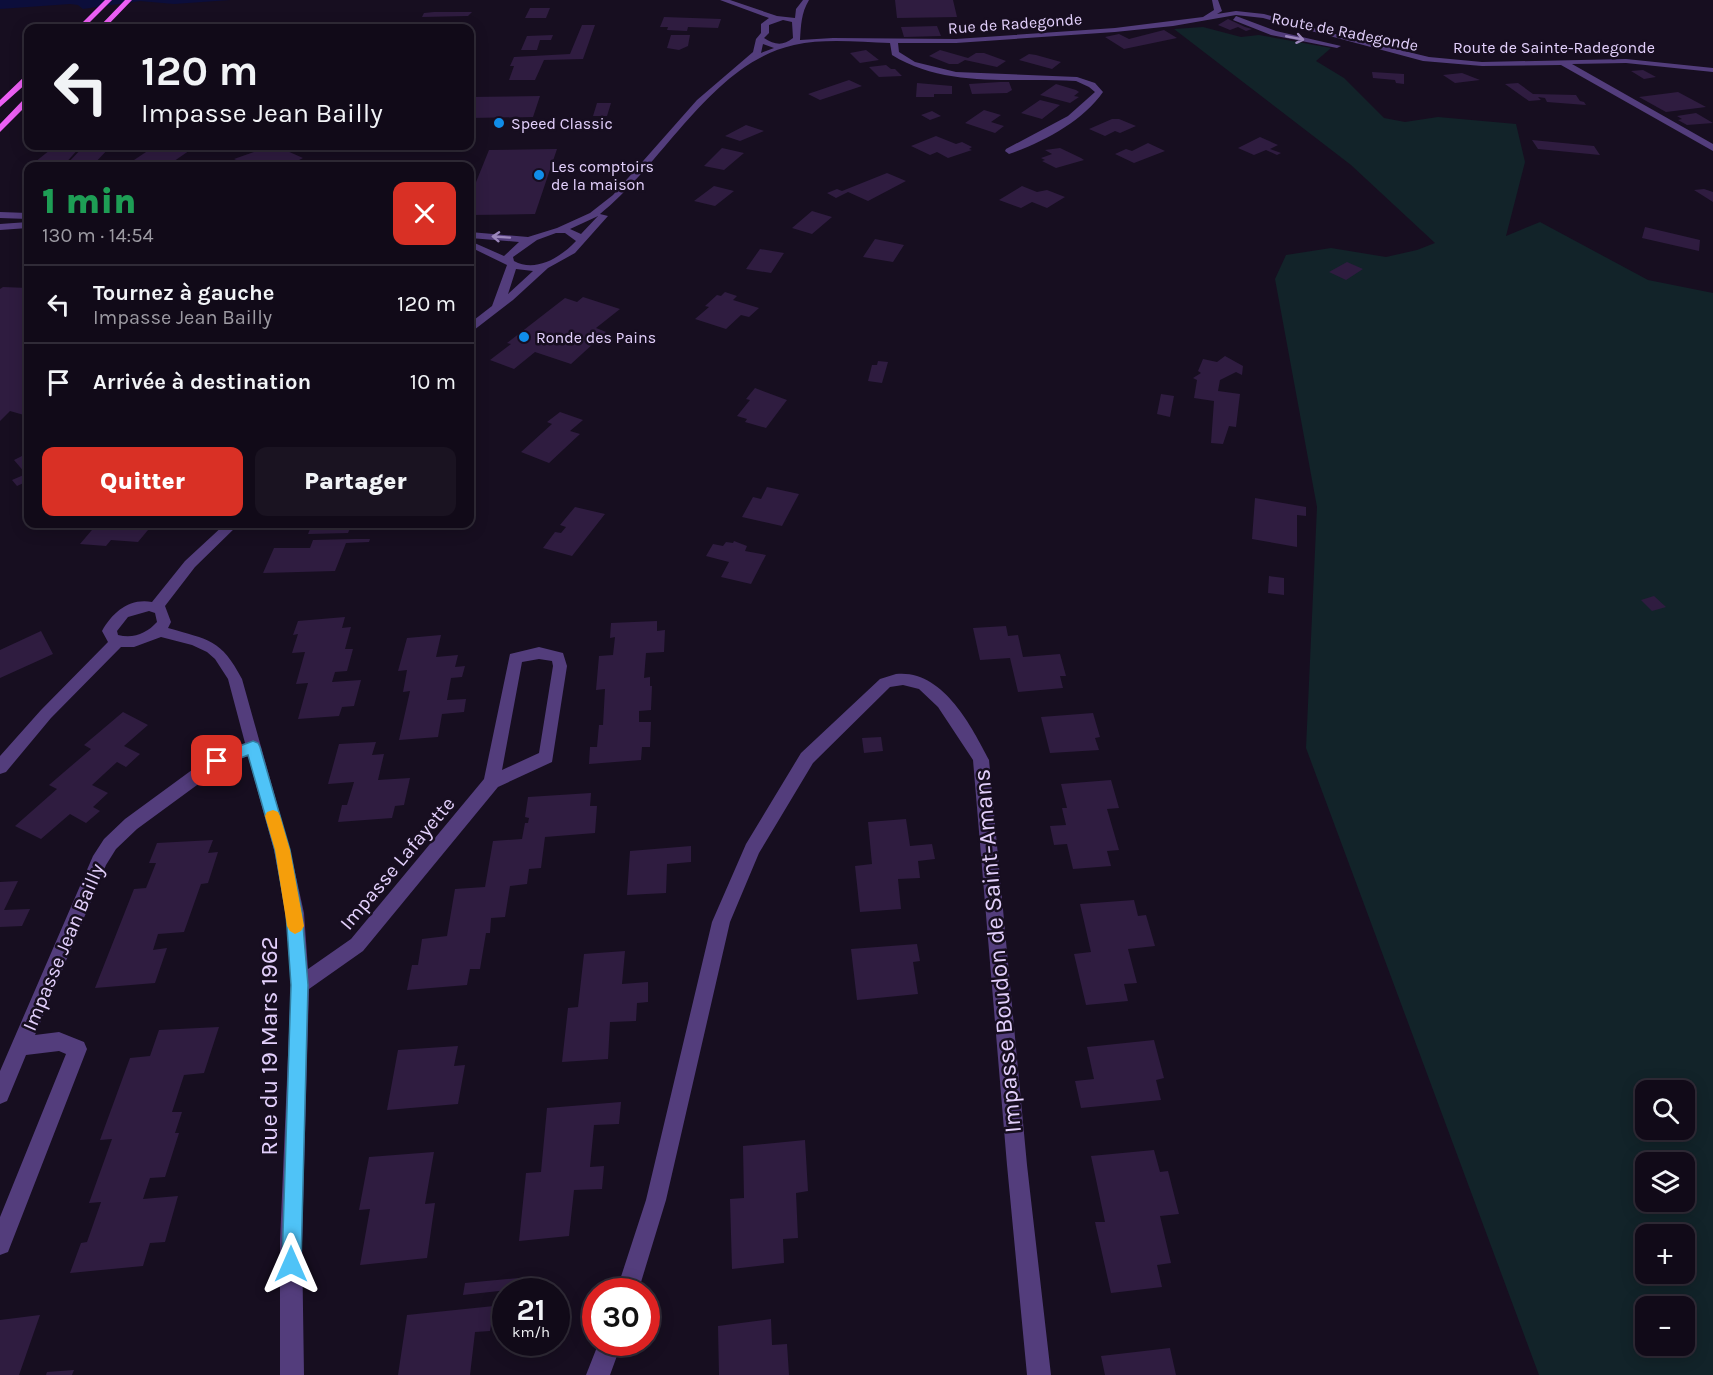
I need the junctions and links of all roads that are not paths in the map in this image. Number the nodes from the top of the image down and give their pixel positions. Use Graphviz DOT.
graph roads {
  1 [pos="109,0"];
  2 [pos="129,0"];
  3 [pos="723,0"];
  4 [pos="806,0"];
  5 [pos="1215,0"];
  6 [pos="734,5"];
  7 [pos="1234,5"];
  8 [pos="800,9"];
  9 [pos="1255,15"];
  10 [pos="777,18"];
  11 [pos="1198,20"];
  12 [pos="84,24"];
  13 [pos="105,24"];
  14 [pos="796,28"];
  15 [pos="764,30"];
  16 [pos="760,39"];
  17 [pos="833,40"];
  18 [pos="894,42"];
  19 [pos="792,44"];
  20 [pos="783,46"];
  21 [pos="1431,60"];
  22 [pos="1564,63"];
  23 [pos="745,65"];
  24 [pos="1713,70"];
  25 [pos="24,82"];
  26 [pos="24,104"];
  27 [pos="0,105"];
  28 [pos="0,129"];
  29 [pos="1713,148"];
  30 [pos="1009,151"];
  31 [pos="616,197"];
  32 [pos="0,215"];
  33 [pos="24,216"];
  34 [pos="24,225"];
  35 [pos="0,227"];
  36 [pos="561,229"];
  37 [pos="474,235"];
  38 [pos="532,240"];
  39 [pos="582,241"];
  40 [pos="474,246"];
  41 [pos="511,263"];
  42 [pos="544,266"];
  43 [pos="493,310"];
  44 [pos="474,325"];
  45 [pos="228,528"];
  46 [pos="156,607"];
  47 [pos="157,630"];
  48 [pos="117,642"];
  49 [pos="253,747"];
  50 [pos="2,762"];
  51 [pos="492,782"];
  52 [pos="300,985"];
  53 [pos="21,1046"];
  54 [pos="0,1094"];
  55 [pos="0,1244"];
  56 [pos="631,1278"];
  57 [pos="605,1356"];
  58 [pos="292,1375"];
  59 [pos="598,1375"];
  60 [pos="1039,1375"];
  1 -- 12 [label="main road"];
  2 -- 13 [label="main road"];
  3 -- 6 [label="street"];
  4 -- 8 [label="street"];
  5 -- 11 [label="street"];
  6 -- 10 [label="street, Rue de Radegonde"];
  6 -- 15 [label="street"];
  7 -- 9 [label="street"];
  8 -- 10 [label="street"];
  8 -- 14 [label="street"];
  9 -- 11 [label="street, Route de Radegonde"];
  9 -- 21 [label="street, Route de Radegonde"];
  10 -- 14 [label="street, Rue de Radegonde"];
  10 -- 15 [label="street"];
  11 -- 18 [label="street, Rue de Radegonde"];
  11 -- 21 [label="street, Route de Radegonde, one-way"];
  14 -- 17 [label="street, Rue de Radegonde"];
  14 -- 19 [label="street"];
  15 -- 16 [label="street"];
  16 -- 20 [label="street"];
  16 -- 23 [label="street"];
  17 -- 18 [label="street, Rue de Radegonde"];
  17 -- 19 [label="street, Rue de Radegonde"];
  18 -- 30 [label="street"];
  19 -- 20 [label="street, Rue de Radegonde"];
  20 -- 23 [label="street, Rue de Radegonde"];
  21 -- 22 [label="street, Route de Sainte-Radegonde"];
  22 -- 24 [label="street, Route de Sainte-Radegonde"];
  22 -- 29 [label="street"];
  23 -- 31 [label="street"];
  25 -- 27 [label="main road"];
  26 -- 28 [label="main road"];
  31 -- 36 [label="street"];
  31 -- 39 [label="street"];
  32 -- 33 [label="street"];
  34 -- 35 [label="street"];
  36 -- 38 [label="street"];
  36 -- 39 [label="street"];
  38 -- 37 [label="street, one-way"];
  38 -- 41 [label="street"];
  39 -- 42 [label="street"];
  40 -- 41 [label="street"];
  41 -- 42 [label="street"];
  41 -- 43 [label="street"];
  42 -- 43 [label="street"];
  43 -- 44 [label="street"];
  45 -- 46 [label="street"];
  46 -- 47 [label="street"];
  46 -- 48 [label="street"];
  47 -- 48 [label="street"];
  47 -- 49 [label="street, Rue du 19 Mars 1962"];
  48 -- 50 [label="street"];
  49 -- 52 [label="street, Rue du 19 Mars 1962"];
  49 -- 53 [label="street, Impasse Jean Bailly"];
  51 -- 51 [label="street, Impasse Lafayette"];
  51 -- 52 [label="street, Impasse Lafayette"];
  52 -- 58 [label="street, Rue du 19 Mars 1962"];
  53 -- 54 [label="street, Impasse Jean Bailly"];
  53 -- 55 [label="street, Impasse Jean Bailly"];
  56 -- 60 [label="street, Impasse Boudon de Saint-Amans"];
  57 -- 59 [label="street"];
}
